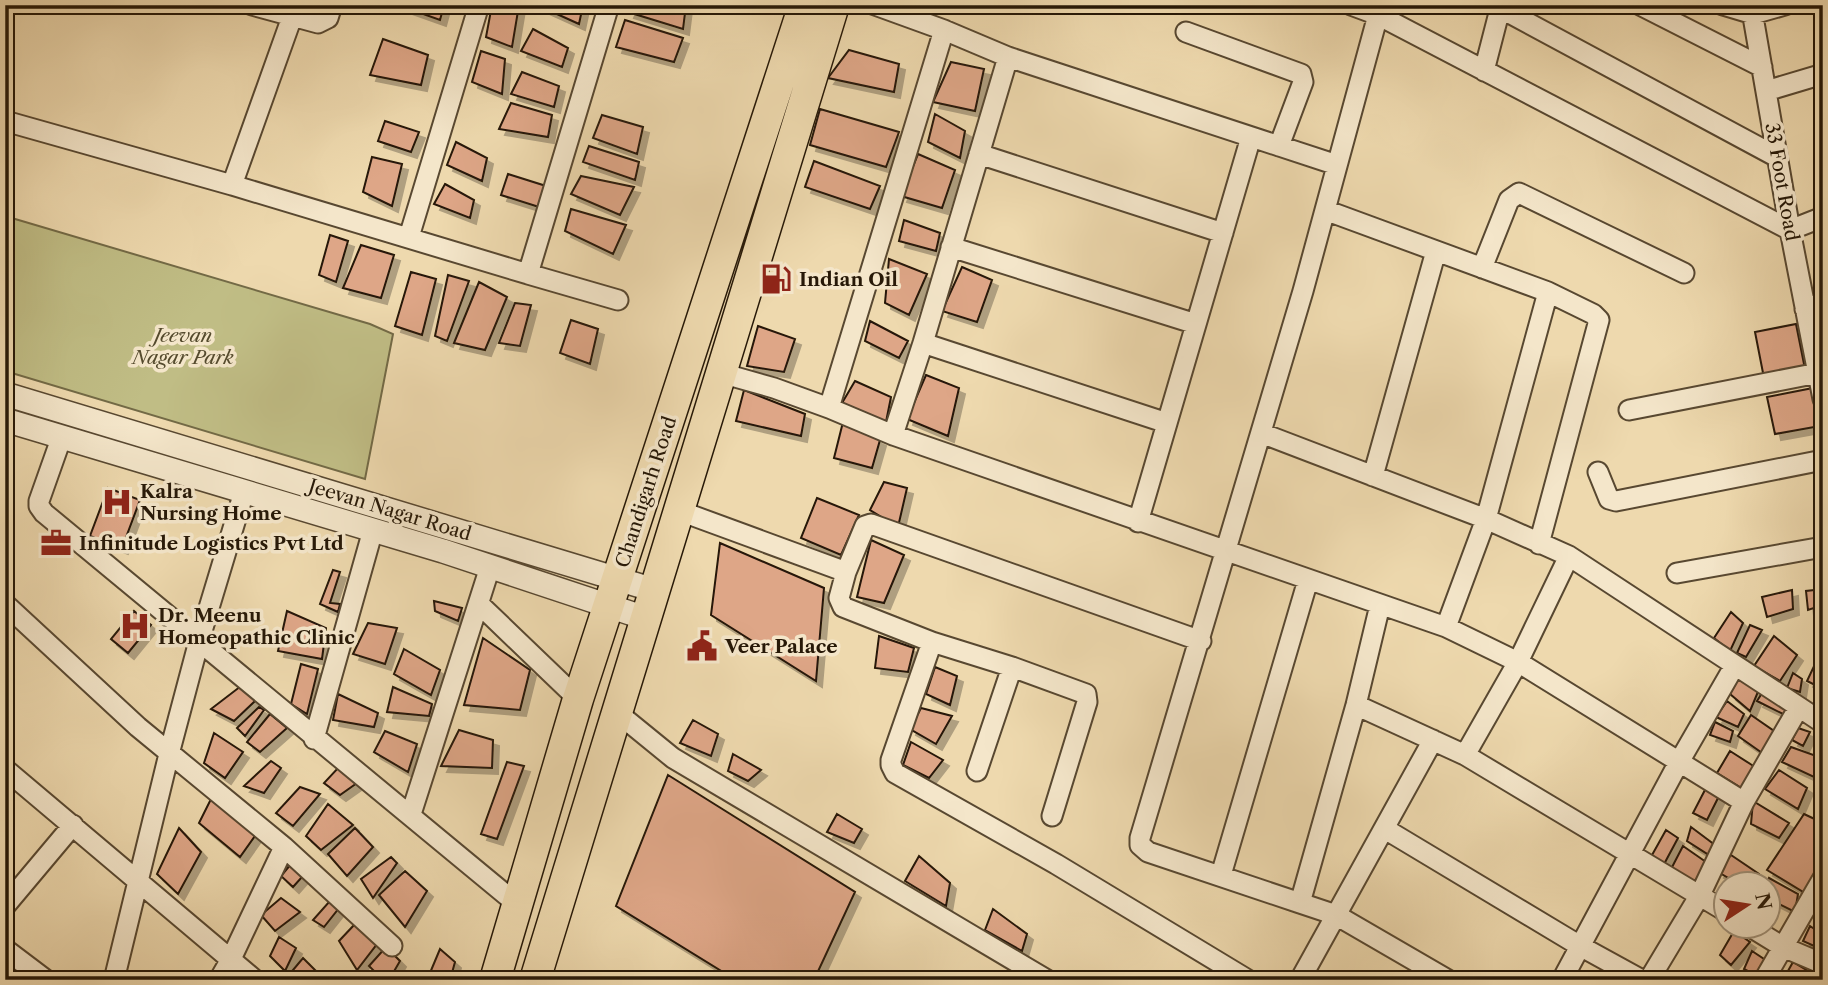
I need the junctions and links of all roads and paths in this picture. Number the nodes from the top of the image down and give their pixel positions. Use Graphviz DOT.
graph roads {
  1 [pos="252,5"];
  2 [pos="332,5"];
  3 [pos="479,5"];
  4 [pos="609,5"];
  5 [pos="804,5"];
  6 [pos="834,5"];
  7 [pos="875,5"];
  8 [pos="1351,5"];
  9 [pos="1640,5"];
  10 [pos="1723,5"];
  11 [pos="1785,5"];
  12 [pos="1500,6"];
  13 [pos="1752,10"];
  14 [pos="1378,15"];
  15 [pos="292,17"];
  16 [pos="944,30"];
  17 [pos="1186,32"];
  18 [pos="1008,57"];
  19 [pos="1762,67"];
  20 [pos="1484,71"];
  21 [pos="1823,74"];
  22 [pos="1766,91"];
  23 [pos="5,121"];
  24 [pos="1251,137"];
  25 [pos="1279,146"];
  26 [pos="979,154"];
  27 [pos="1777,157"];
  28 [pos="1337,165"];
  29 [pos="232,185"];
  30 [pos="1325,210"];
  31 [pos="1823,217"];
  32 [pos="1790,230"];
  33 [pos="1223,233"];
  34 [pos="409,237"];
  35 [pos="951,247"];
  36 [pos="1436,251"];
  37 [pos="1482,268"];
  38 [pos="1684,273"];
  39 [pos="528,274"];
  40 [pos="1548,292"];
  41 [pos="618,300"];
  42 [pos="1814,306"];
  43 [pos="1196,324"];
  44 [pos="923,343"];
  45 [pos="721,373"];
  46 [pos="1821,389"];
  47 [pos="5,394"];
  48 [pos="829,408"];
  49 [pos="1629,410"];
  50 [pos="5,420"];
  51 [pos="1167,423"];
  52 [pos="1261,433"];
  53 [pos="893,435"];
  54 [pos="62,436"];
  55 [pos="1823,460"];
  56 [pos="1598,472"];
  57 [pos="1373,476"];
  58 [pos="244,492"];
  59 [pos="680,511"];
  60 [pos="1486,519"];
  61 [pos="1138,522"];
  62 [pos="373,530"];
  63 [pos="1539,544"];
  64 [pos="1823,547"];
  65 [pos="1226,552"];
  66 [pos="1569,556"];
  67 [pos="490,567"];
  68 [pos="846,572"];
  69 [pos="1677,573"];
  70 [pos="1308,580"];
  71 [pos="654,590"];
  72 [pos="614,592"];
  73 [pos="5,604"];
  74 [pos="479,604"];
  75 [pos="1380,605"];
  76 [pos="648,619"];
  77 [pos="1446,627"];
  78 [pos="200,641"];
  79 [pos="1200,641"];
  80 [pos="932,642"];
  81 [pos="1518,662"];
  82 [pos="1735,665"];
  83 [pos="1012,667"];
  84 [pos="579,699"];
  85 [pos="1356,705"];
  86 [pos="1800,707"];
  87 [pos="619,713"];
  88 [pos="1823,723"];
  89 [pos="314,739"];
  90 [pos="1433,740"];
  91 [pos="169,754"];
  92 [pos="1465,755"];
  93 [pos="1679,762"];
  94 [pos="5,769"];
  95 [pos="976,771"];
  96 [pos="1744,802"];
  97 [pos="411,814"];
  98 [pos="1052,816"];
  99 [pos="73,825"];
  100 [pos="1385,829"];
  101 [pos="284,847"];
  102 [pos="1629,853"];
  103 [pos="1221,875"];
  104 [pos="1823,878"];
  105 [pos="138,883"];
  106 [pos="1700,895"];
  107 [pos="1300,903"];
  108 [pos="1713,903"];
  109 [pos="517,904"];
  110 [pos="5,906"];
  111 [pos="1336,915"];
  112 [pos="1772,940"];
  113 [pos="393,946"];
  114 [pos="1580,946"];
  115 [pos="1783,947"];
  116 [pos="5,949"];
  117 [pos="230,961"];
  118 [pos="1823,964"];
  119 [pos="46,980"];
  120 [pos="114,980"];
  121 [pos="219,980"];
  122 [pos="255,980"];
  123 [pos="495,980"];
  124 [pos="536,980"];
  125 [pos="1048,980"];
  126 [pos="1248,980"];
  127 [pos="1300,980"];
  128 [pos="1448,980"];
  129 [pos="1562,980"];
  130 [pos="1642,980"];
  131 [pos="1649,980"];
  132 [pos="1764,980"];
  1 -- 15 [label="street"];
  2 -- 15 [label="street"];
  3 -- 34 [label="street"];
  4 -- 39 [label="street"];
  5 -- 72 [label="main road, Chandigarh Road"];
  6 -- 45 [label="main road, Chandigarh Road"];
  7 -- 16 [label="street"];
  8 -- 14 [label="street"];
  9 -- 19 [label="street"];
  10 -- 13 [label="street"];
  11 -- 13 [label="street"];
  12 -- 20 [label="street"];
  12 -- 27 [label="street"];
  13 -- 19 [label="street, 33 Foot Road"];
  14 -- 20 [label="street"];
  14 -- 28 [label="street"];
  15 -- 29 [label="street"];
  16 -- 18 [label="street"];
  16 -- 48 [label="street"];
  17 -- 25 [label="street"];
  18 -- 24 [label="street"];
  18 -- 26 [label="street"];
  19 -- 22 [label="street, 33 Foot Road"];
  20 -- 32 [label="street"];
  21 -- 22 [label="street"];
  22 -- 27 [label="street, 33 Foot Road"];
  23 -- 29 [label="street"];
  24 -- 25 [label="street"];
  24 -- 33 [label="street"];
  25 -- 28 [label="street"];
  26 -- 33 [label="street"];
  26 -- 35 [label="street"];
  27 -- 32 [label="street, 33 Foot Road"];
  28 -- 30 [label="street"];
  29 -- 34 [label="street"];
  30 -- 36 [label="street"];
  30 -- 52 [label="street"];
  31 -- 32 [label="street"];
  32 -- 42 [label="street, 33 Foot Road"];
  33 -- 43 [label="street"];
  34 -- 39 [label="street"];
  35 -- 43 [label="street"];
  35 -- 44 [label="street"];
  36 -- 37 [label="street"];
  36 -- 57 [label="street"];
  37 -- 38 [label="street"];
  37 -- 40 [label="street"];
  39 -- 41 [label="street"];
  40 -- 60 [label="street"];
  40 -- 63 [label="street"];
  42 -- 46 [label="street, 33 Foot Road"];
  43 -- 51 [label="street"];
  44 -- 51 [label="street"];
  44 -- 53 [label="street"];
  45 -- 48 [label="street"];
  45 -- 59 [label="main road, Chandigarh Road"];
  46 -- 49 [label="street"];
  47 -- 72 [label="street, Jeevan Nagar Road"];
  48 -- 53 [label="street"];
  50 -- 54 [label="street, Jeevan Nagar Road"];
  51 -- 61 [label="street"];
  52 -- 57 [label="street"];
  52 -- 65 [label="street"];
  53 -- 61 [label="street"];
  54 -- 58 [label="street, Jeevan Nagar Road"];
  54 -- 78 [label="street"];
  55 -- 56 [label="street"];
  57 -- 60 [label="street"];
  58 -- 62 [label="street, Jeevan Nagar Road"];
  58 -- 78 [label="street"];
  59 -- 68 [label="street"];
  59 -- 71 [label="main road, Chandigarh Road"];
  60 -- 63 [label="street"];
  60 -- 77 [label="street"];
  61 -- 65 [label="street"];
  62 -- 67 [label="street, Jeevan Nagar Road"];
  62 -- 89 [label="street"];
  63 -- 66 [label="street"];
  64 -- 69 [label="street"];
  65 -- 70 [label="street"];
  65 -- 79 [label="street"];
  66 -- 81 [label="street"];
  66 -- 82 [label="street"];
  67 -- 72 [label="street, Jeevan Nagar Road"];
  67 -- 74 [label="street"];
  68 -- 79 [label="street"];
  68 -- 80 [label="street"];
  70 -- 75 [label="street"];
  70 -- 103 [label="street"];
  71 -- 72 [label="street, Jeevan Nagar Road"];
  71 -- 76 [label="main road, Chandigarh Road"];
  72 -- 76 [label="street, Jeevan Nagar Road"];
  72 -- 84 [label="main road, Chandigarh Road"];
  73 -- 91 [label="street"];
  74 -- 84 [label="street"];
  74 -- 97 [label="street"];
  75 -- 77 [label="street"];
  75 -- 85 [label="street"];
  76 -- 87 [label="main road, Chandigarh Road"];
  77 -- 81 [label="street"];
  78 -- 89 [label="street"];
  78 -- 91 [label="street"];
  79 -- 103 [label="street"];
  80 -- 83 [label="street"];
  80 -- 126 [label="street"];
  81 -- 92 [label="street"];
  81 -- 93 [label="street"];
  82 -- 86 [label="street"];
  82 -- 93 [label="street"];
  83 -- 95 [label="street"];
  83 -- 98 [label="street"];
  84 -- 109 [label="main road, Chandigarh Road"];
  85 -- 90 [label="street"];
  85 -- 107 [label="street"];
  86 -- 88 [label="street"];
  86 -- 96 [label="street"];
  87 -- 124 [label="main road, Chandigarh Road"];
  87 -- 125 [label="street"];
  89 -- 97 [label="street"];
  90 -- 92 [label="street"];
  90 -- 100 [label="street"];
  91 -- 101 [label="street"];
  91 -- 105 [label="street"];
  92 -- 102 [label="street"];
  93 -- 96 [label="street"];
  93 -- 102 [label="street"];
  94 -- 99 [label="street"];
  96 -- 106 [label="street"];
  97 -- 109 [label="street"];
  99 -- 105 [label="street"];
  99 -- 110 [label="street"];
  100 -- 111 [label="street"];
  100 -- 114 [label="street"];
  101 -- 113 [label="street"];
  101 -- 117 [label="street"];
  102 -- 106 [label="street"];
  102 -- 114 [label="street"];
  103 -- 107 [label="street"];
  104 -- 115 [label="street"];
  105 -- 117 [label="street"];
  105 -- 120 [label="street"];
  106 -- 108 [label="street"];
  106 -- 131 [label="street"];
  107 -- 111 [label="street"];
  109 -- 123 [label="main road, Chandigarh Road"];
  111 -- 127 [label="street"];
  111 -- 128 [label="street"];
  112 -- 115 [label="street"];
  114 -- 129 [label="street"];
  114 -- 130 [label="street"];
  115 -- 118 [label="street"];
  115 -- 132 [label="street"];
  116 -- 119 [label="street"];
  117 -- 121 [label="street"];
  117 -- 122 [label="street"];
}
